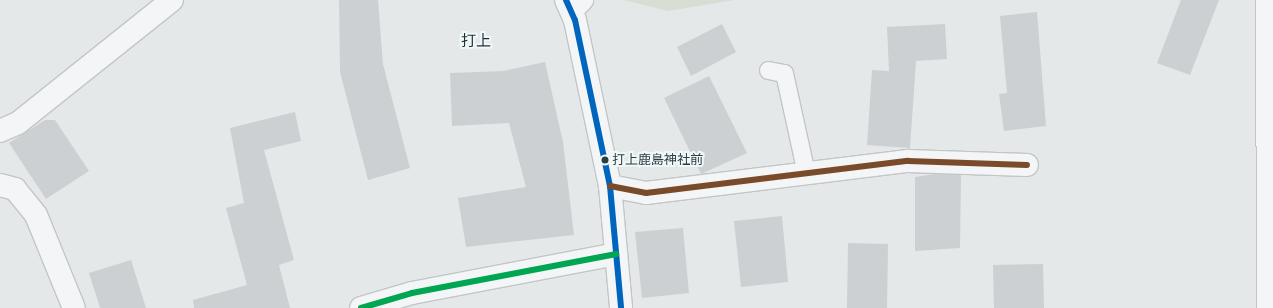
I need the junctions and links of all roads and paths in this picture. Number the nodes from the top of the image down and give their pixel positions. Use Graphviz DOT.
graph roads {
  1 [pos="172,0"];
  2 [pos="1266,0"];
  3 [pos="574,4"];
  4 [pos="768,70"];
  5 [pos="0,131"];
  6 [pos="1027,165"];
  7 [pos="806,173"];
  8 [pos="0,185"];
  9 [pos="610,186"];
  10 [pos="616,254"];
  11 [pos="74,308"];
  12 [pos="362,308"];
  13 [pos="621,308"];
  14 [pos="1268,308"];
  1 -- 5 [label="street"];
  2 -- 14 [label="street"];
  3 -- 9 [label="street"];
  4 -- 7 [label="lane"];
  6 -- 7 [label="street"];
  7 -- 9 [label="street"];
  8 -- 11 [label="street"];
  9 -- 10 [label="street"];
  10 -- 12 [label="street"];
  10 -- 13 [label="street"];
}
